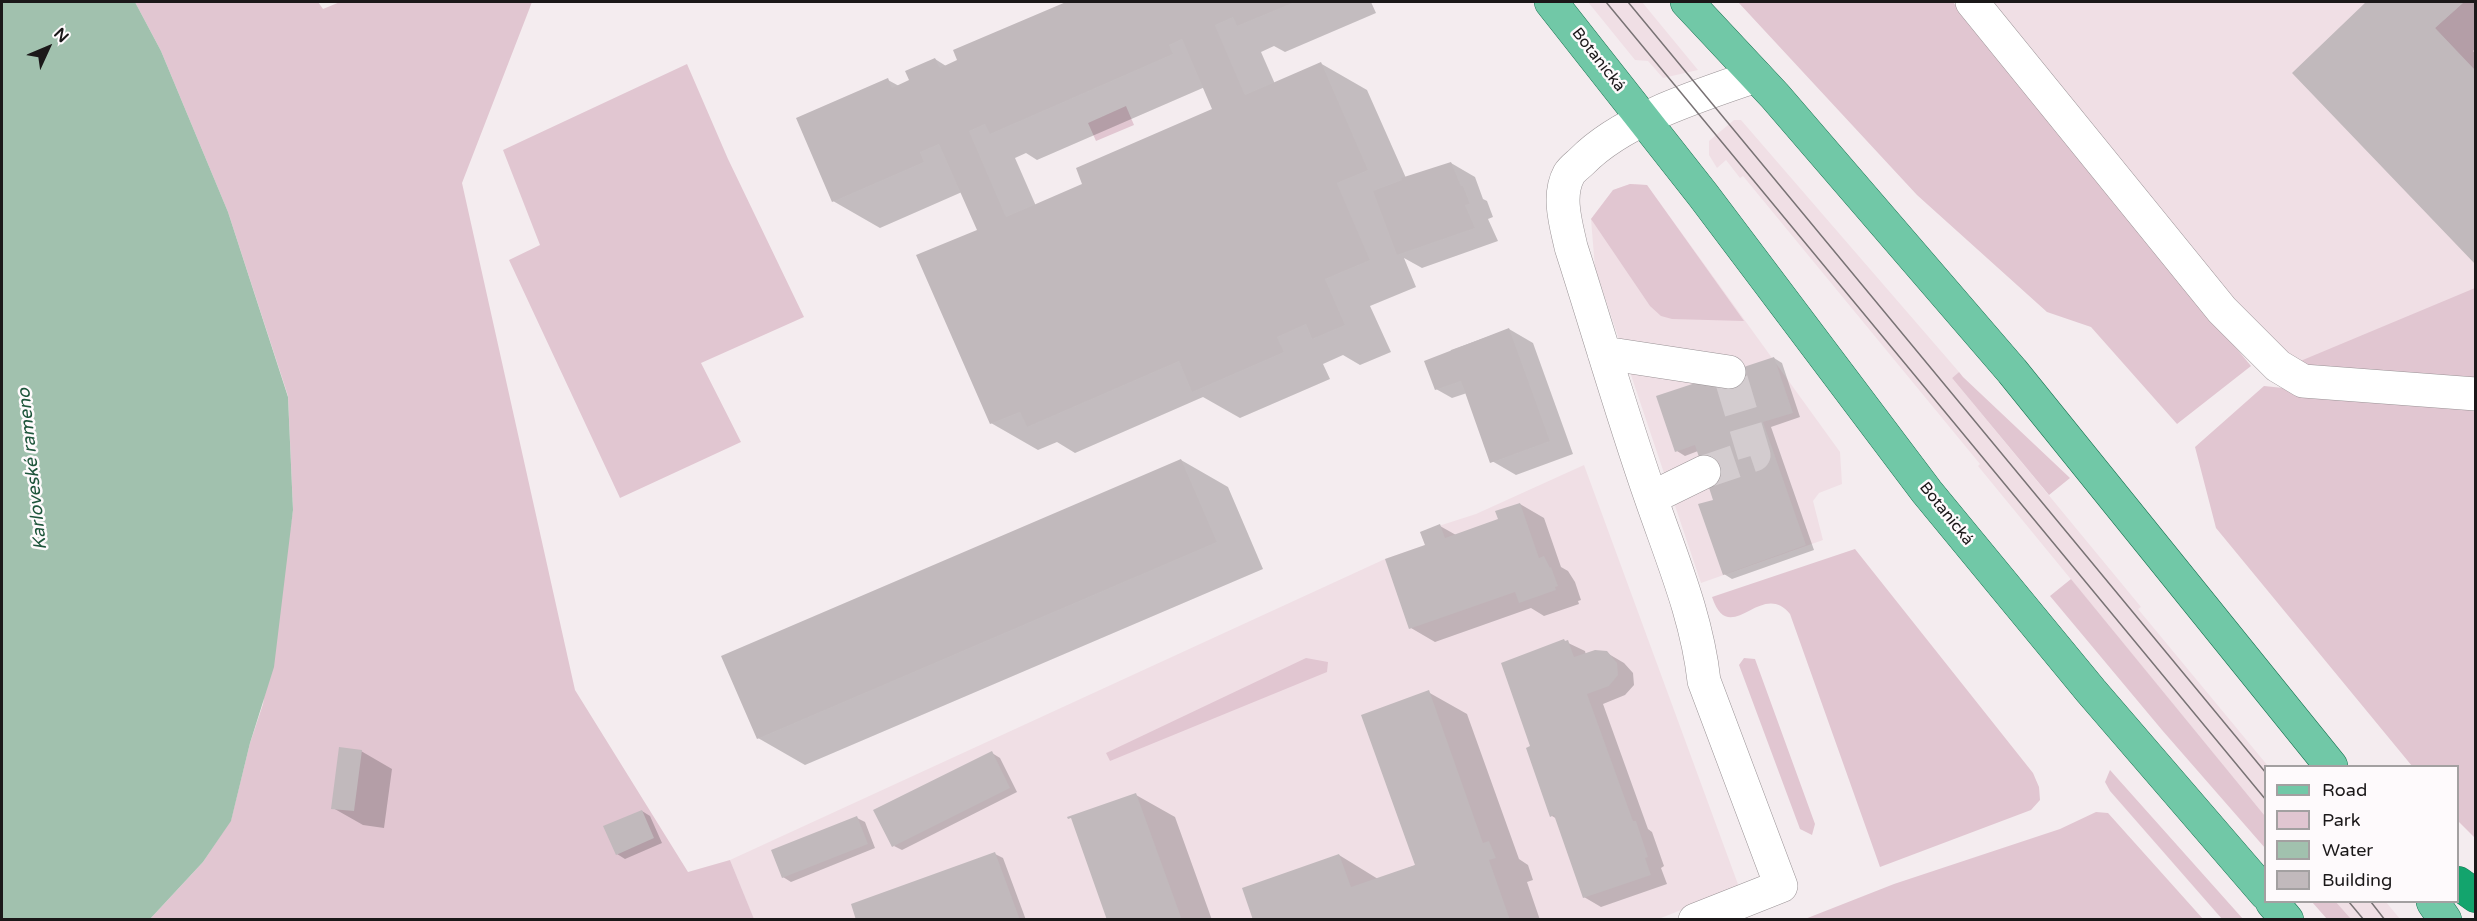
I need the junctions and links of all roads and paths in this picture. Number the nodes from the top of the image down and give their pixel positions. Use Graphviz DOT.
graph roads {
  1 [pos="1551,2"];
  2 [pos="1687,2"];
  3 [pos="1972,2"];
  4 [pos="1756,76"];
  5 [pos="1644,120"];
  6 [pos="1604,353"];
  7 [pos="1729,372"];
  8 [pos="2475,394"];
  9 [pos="1704,472"];
  10 [pos="1651,498"];
  11 [pos="2330,765"];
  12 [pos="2459,884"];
  13 [pos="2264,893"];
  14 [pos="2475,896"];
  15 [pos="2273,903"];
  16 [pos="2434,903"];
  17 [pos="1695,920"];
  18 [pos="2287,920"];
  19 [pos="2445,920"];
  1 -- 5 [label="main road, Botanická"];
  2 -- 4 [label="main road"];
  3 -- 8 [label="street"];
  4 -- 5 [label="street"];
  4 -- 11 [label="main road"];
  5 -- 6 [label="street"];
  5 -- 13 [label="main road, Botanická"];
  6 -- 7 [label="street"];
  6 -- 10 [label="street"];
  9 -- 10 [label="street"];
  10 -- 17 [label="street"];
  12 -- 14 [label="highway"];
  15 -- 18 [label="main road"];
  16 -- 19 [label="main road"];
}
